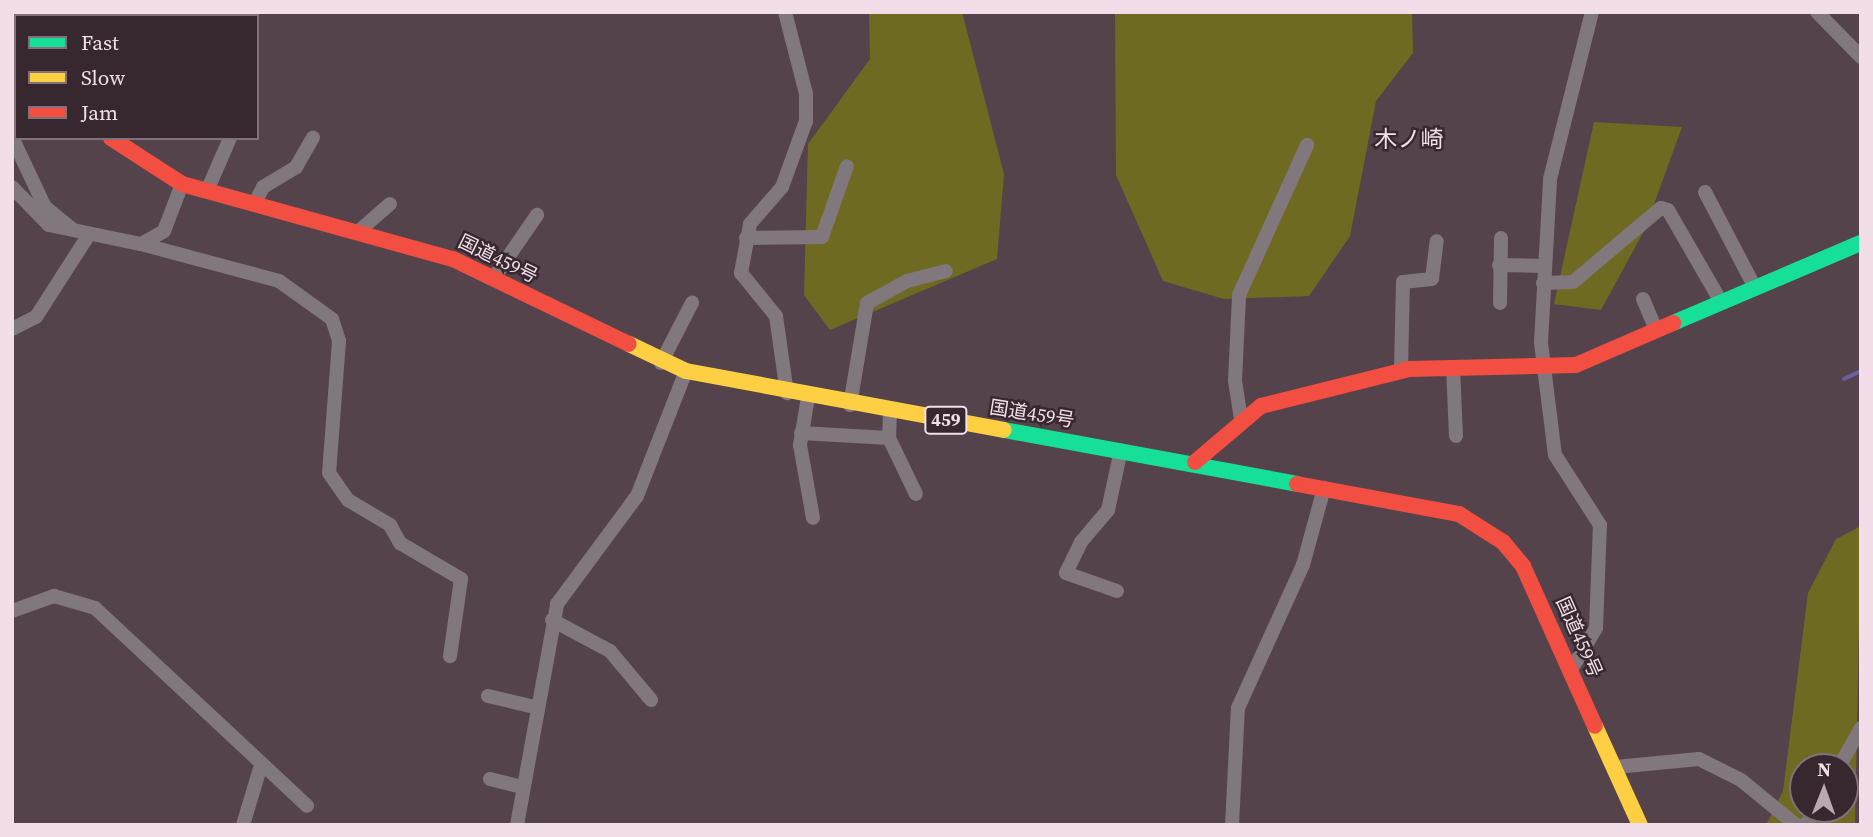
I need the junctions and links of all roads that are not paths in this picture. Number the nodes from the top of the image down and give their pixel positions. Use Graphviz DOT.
graph roads {
  1 [pos="785,12"];
  2 [pos="1592,12"];
  3 [pos="1817,12"];
  4 [pos="1861,57"];
  5 [pos="12,137"];
  6 [pos="313,137"];
  7 [pos="114,140"];
  8 [pos="229,140"];
  9 [pos="1307,145"];
  10 [pos="847,166"];
  11 [pos="182,184"];
  12 [pos="12,187"];
  13 [pos="207,191"];
  14 [pos="1705,192"];
  15 [pos="255,204"];
  16 [pos="390,204"];
  17 [pos="537,215"];
  18 [pos="359,231"];
  19 [pos="82,234"];
  20 [pos="747,238"];
  21 [pos="1501,238"];
  22 [pos="1437,240"];
  23 [pos="1861,243"];
  24 [pos="141,244"];
  25 [pos="1499,265"];
  26 [pos="1545,266"];
  27 [pos="946,271"];
  28 [pos="493,279"];
  29 [pos="1544,283"];
  30 [pos="1753,284"];
  31 [pos="1643,299"];
  32 [pos="1720,300"];
  33 [pos="692,303"];
  34 [pos="1500,303"];
  35 [pos="12,329"];
  36 [pos="1656,330"];
  37 [pos="662,363"];
  38 [pos="1453,366"];
  39 [pos="1401,370"];
  40 [pos="1540,370"];
  41 [pos="685,371"];
  42 [pos="787,393"];
  43 [pos="808,397"];
  44 [pos="850,405"];
  45 [pos="890,411"];
  46 [pos="1241,419"];
  47 [pos="800,433"];
  48 [pos="1456,436"];
  49 [pos="889,438"];
  50 [pos="1121,450"];
  51 [pos="1195,462"];
  52 [pos="1324,488"];
  53 [pos="916,494"];
  54 [pos="813,518"];
  55 [pos="1117,591"];
  56 [pos="12,611"];
  57 [pos="552,620"];
  58 [pos="450,656"];
  59 [pos="1571,670"];
  60 [pos="488,696"];
  61 [pos="651,700"];
  62 [pos="535,708"];
  63 [pos="1861,728"];
  64 [pos="1847,753"];
  65 [pos="261,765"];
  66 [pos="1616,767"];
  67 [pos="491,779"];
  68 [pos="522,787"];
  69 [pos="307,806"];
  70 [pos="243,825"];
  71 [pos="517,825"];
  72 [pos="1232,825"];
  73 [pos="1640,825"];
  74 [pos="1796,825"];
  1 -- 20 [label="street"];
  2 -- 26 [label="street"];
  3 -- 4 [label="street"];
  5 -- 19 [label="street"];
  6 -- 15 [label="street"];
  7 -- 11 [label="main road, 国道459号 / 459"];
  8 -- 13 [label="street"];
  9 -- 46 [label="street"];
  10 -- 20 [label="street"];
  11 -- 13 [label="main road, 国道459号 / 459"];
  11 -- 24 [label="street"];
  12 -- 19 [label="street"];
  13 -- 15 [label="main road, 国道459号 / 459"];
  14 -- 30 [label="street"];
  15 -- 18 [label="main road, 国道459号 / 459"];
  16 -- 18 [label="street"];
  17 -- 28 [label="street"];
  18 -- 28 [label="main road, 国道459号 / 459"];
  19 -- 24 [label="street"];
  19 -- 35 [label="street"];
  20 -- 42 [label="street"];
  21 -- 25 [label="street"];
  22 -- 39 [label="street"];
  23 -- 30 [label="main road"];
  24 -- 58 [label="street"];
  25 -- 26 [label="street"];
  25 -- 34 [label="street"];
  26 -- 29 [label="street"];
  27 -- 44 [label="street"];
  28 -- 37 [label="main road, 国道459号 / 459"];
  29 -- 32 [label="street"];
  29 -- 40 [label="street"];
  30 -- 32 [label="main road"];
  31 -- 36 [label="street"];
  32 -- 36 [label="main road"];
  33 -- 37 [label="street"];
  36 -- 40 [label="main road"];
  37 -- 41 [label="main road, 国道459号 / 459"];
  38 -- 39 [label="main road"];
  38 -- 40 [label="main road"];
  38 -- 48 [label="street"];
  39 -- 46 [label="main road"];
  40 -- 59 [label="street"];
  41 -- 42 [label="main road, 国道459号 / 459"];
  41 -- 57 [label="street"];
  42 -- 43 [label="main road, 国道459号 / 459"];
  43 -- 44 [label="main road, 国道459号 / 459"];
  43 -- 47 [label="street"];
  44 -- 45 [label="main road, 国道459号 / 459"];
  45 -- 49 [label="street"];
  45 -- 50 [label="main road, 国道459号 / 459"];
  46 -- 51 [label="main road"];
  47 -- 49 [label="street"];
  47 -- 54 [label="street"];
  49 -- 53 [label="street"];
  50 -- 51 [label="main road, 国道459号 / 459"];
  50 -- 55 [label="street"];
  51 -- 52 [label="main road, 国道459号 / 459"];
  52 -- 59 [label="main road, 国道459号 / 459"];
  52 -- 72 [label="street"];
  56 -- 65 [label="street"];
  57 -- 61 [label="street"];
  57 -- 62 [label="street"];
  59 -- 66 [label="main road, 国道459号 / 459"];
  60 -- 62 [label="street"];
  62 -- 68 [label="street"];
  63 -- 64 [label="street"];
  65 -- 69 [label="street"];
  65 -- 70 [label="street"];
  66 -- 73 [label="main road, 国道459号 / 459"];
  66 -- 74 [label="street"];
  67 -- 68 [label="street"];
  68 -- 71 [label="street"];
}
